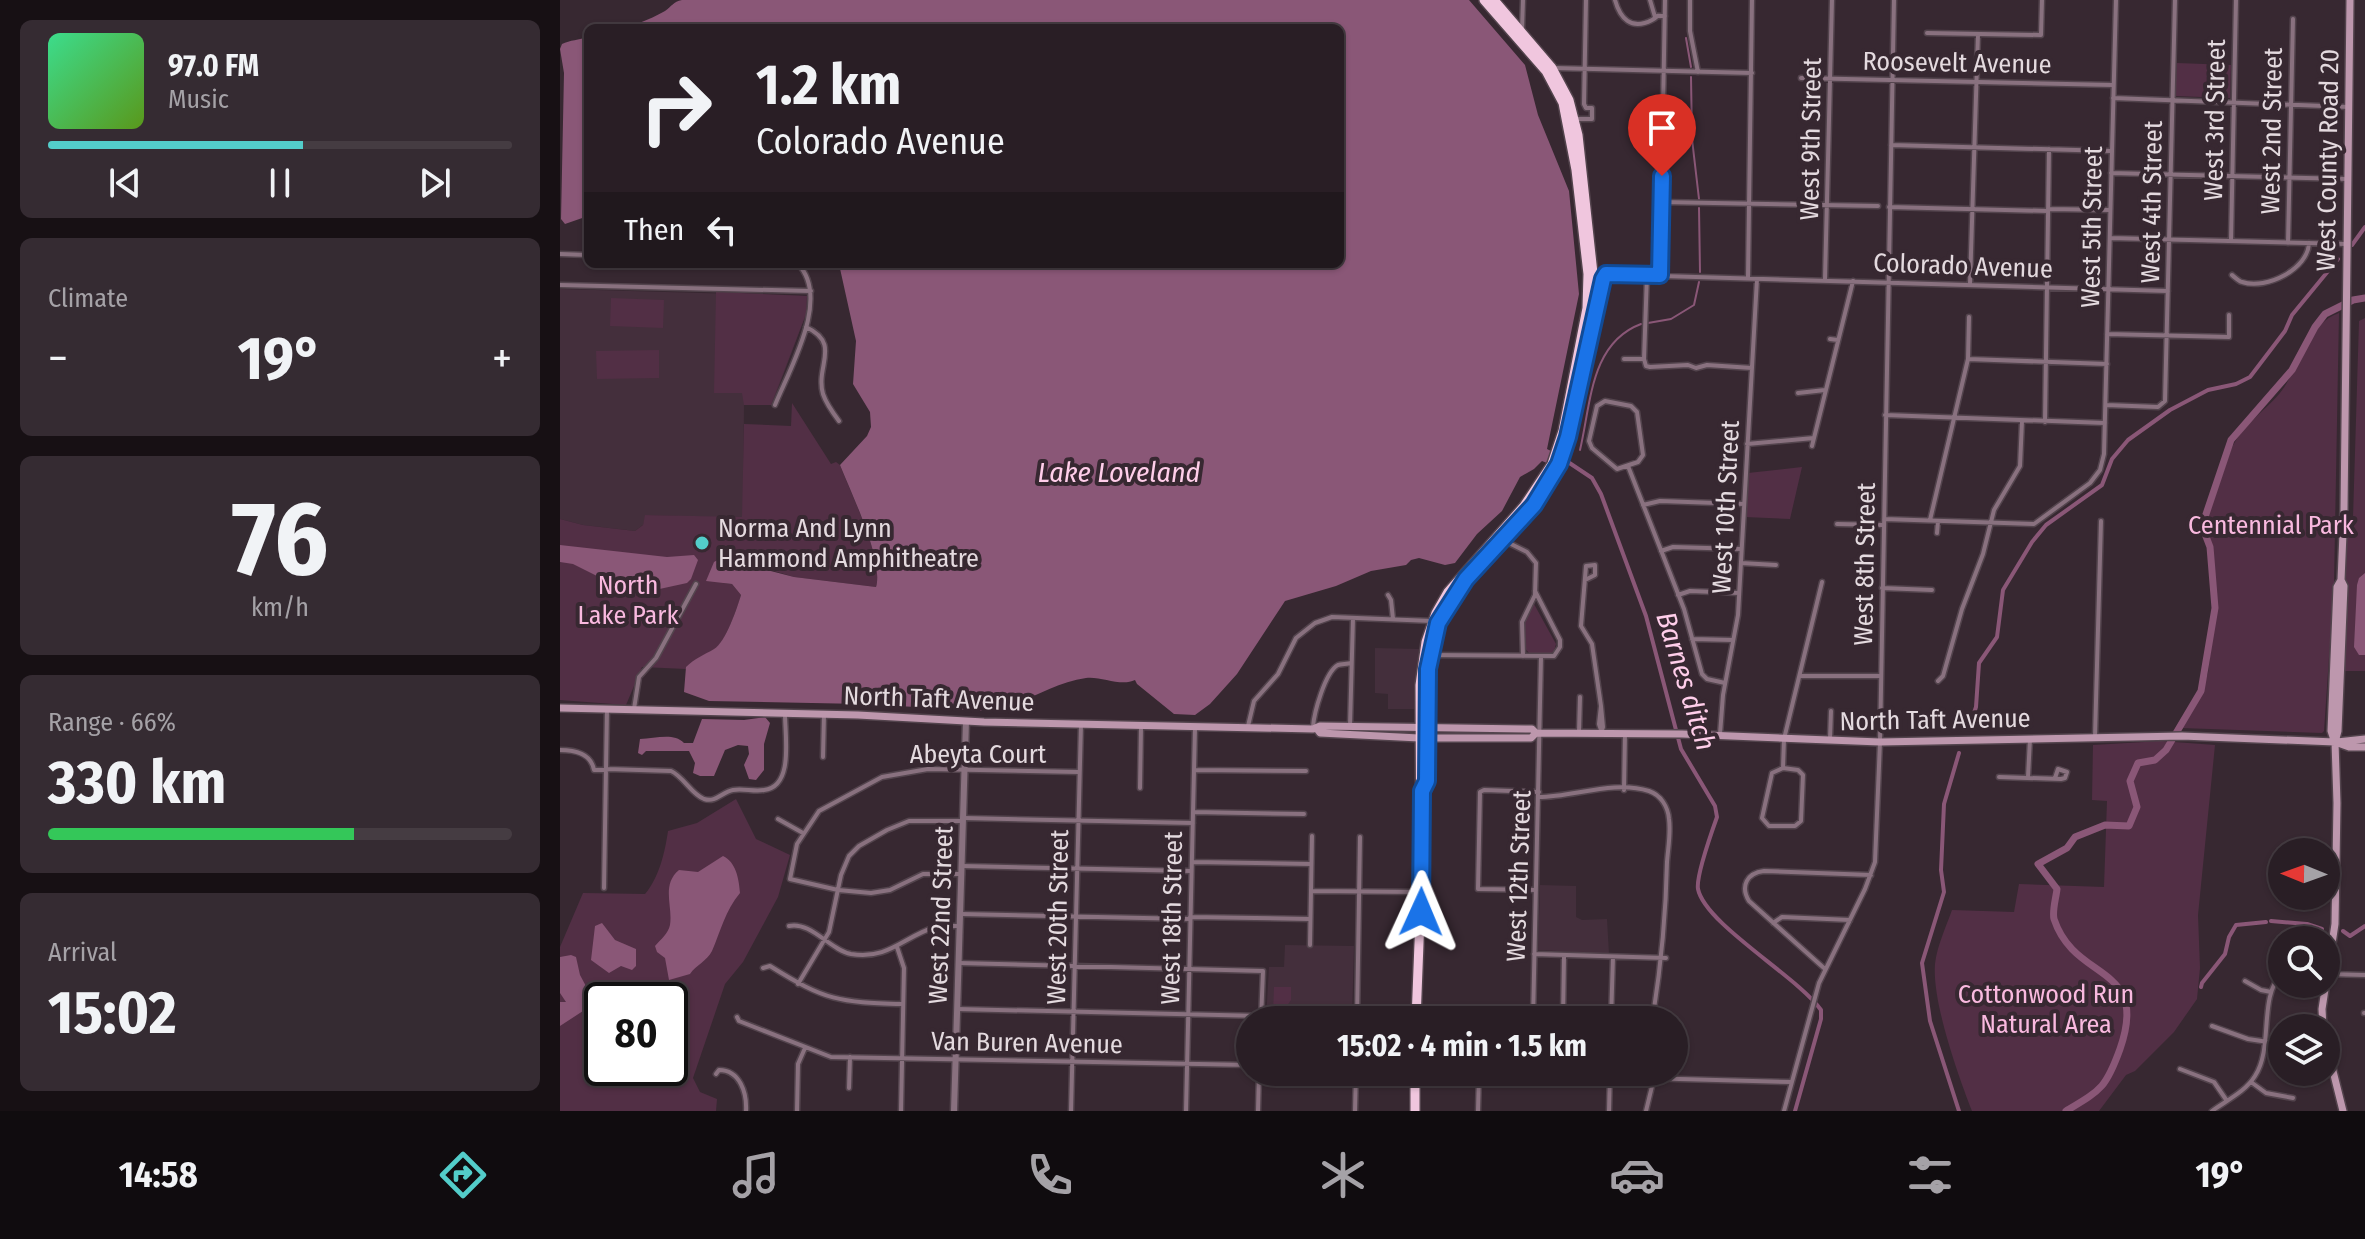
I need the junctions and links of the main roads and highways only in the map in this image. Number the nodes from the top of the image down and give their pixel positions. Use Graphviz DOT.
graph roads {
  1 [pos="1484,0"];
  2 [pos="1494,0"];
  3 [pos="2350,0"];
  4 [pos="1523,16"];
  5 [pos="1512,20"];
  6 [pos="1520,33"];
  7 [pos="1565,111"];
  8 [pos="1575,119"];
  9 [pos="1591,274"];
  10 [pos="1606,274"];
  11 [pos="1595,305"];
  12 [pos="1499,537"];
  13 [pos="560,708"];
  14 [pos="1315,729"];
  15 [pos="1423,733"];
  16 [pos="2365,739"];
  17 [pos="2335,742"];
  18 [pos="2365,747"];
  19 [pos="2335,926"];
  20 [pos="1417,1006"];
  21 [pos="1417,1086"];
  22 [pos="2337,1086"];
  23 [pos="1415,1111"];
  24 [pos="2343,1111"];
  1 -- 6 [label="highway"];
  2 -- 5 [label="highway"];
  3 -- 17 [label="main road, West County Road 20"];
  4 -- 5 [label="highway"];
  5 -- 6 [label="highway"];
  6 -- 7 [label="highway"];
  6 -- 8 [label="highway"];
  7 -- 8 [label="highway"];
  7 -- 9 [label="highway"];
  8 -- 9 [label="highway"];
  9 -- 11 [label="highway"];
  9 -- 12 [label="highway"];
  10 -- 11 [label="highway"];
  11 -- 12 [label="highway"];
  12 -- 15 [label="highway"];
  13 -- 14 [label="main road, North Taft Avenue"];
  14 -- 15 [label="main road, North Taft Avenue"];
  14 -- 15 [label="main road, North Taft Avenue"];
  15 -- 17 [label="main road, North Taft Avenue"];
  15 -- 20 [label="highway"];
  16 -- 17 [label="main road"];
  17 -- 18 [label="main road"];
  17 -- 19 [label="main road, West County Road 20"];
  21 -- 23 [label="highway"];
  22 -- 24 [label="main road"];
}
